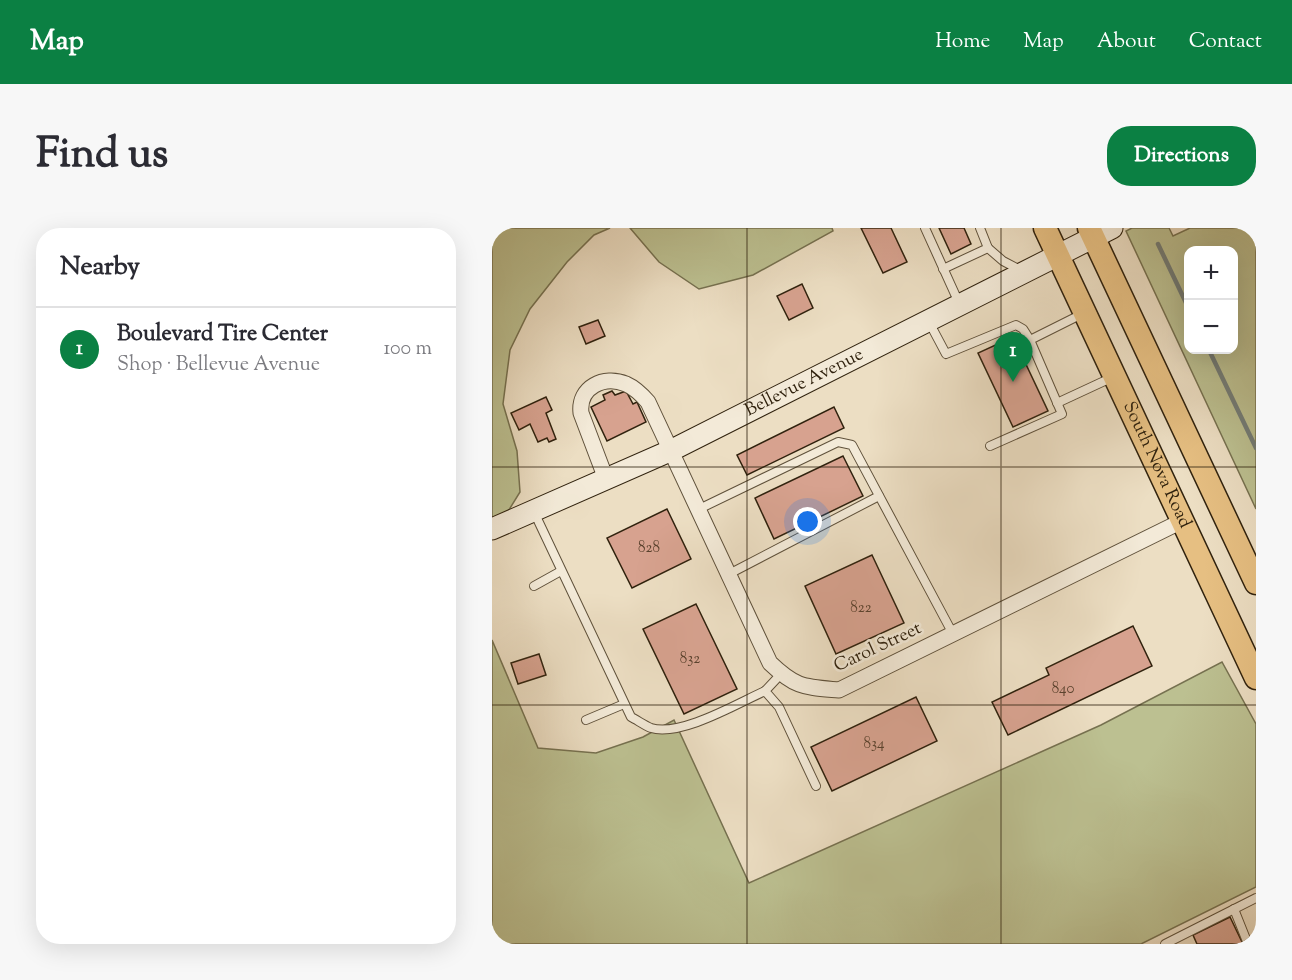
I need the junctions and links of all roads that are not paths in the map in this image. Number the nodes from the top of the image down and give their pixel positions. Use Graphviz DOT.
graph roads {
  1 [pos="925,228"];
  2 [pos="980,228"];
  3 [pos="1045,228"];
  4 [pos="1098,231"];
  5 [pos="988,248"];
  6 [pos="1058,255"];
  7 [pos="943,269"];
  8 [pos="1023,272"];
  9 [pos="959,304"];
  10 [pos="1085,313"];
  11 [pos="928,320"];
  12 [pos="1030,340"];
  13 [pos="1114,376"];
  14 [pos="1057,403"];
  15 [pos="990,446"];
  16 [pos="672,450"];
  17 [pos="606,479"];
  18 [pos="879,496"];
  19 [pos="699,509"];
  20 [pos="533,511"];
  21 [pos="1182,520"];
  22 [pos="492,529"];
  23 [pos="561,571"];
  24 [pos="729,574"];
  25 [pos="1256,583"];
  26 [pos="534,586"];
  27 [pos="953,634"];
  28 [pos="781,674"];
  29 [pos="1256,678"];
  30 [pos="765,691"];
  31 [pos="624,704"];
  32 [pos="586,720"];
  33 [pos="816,786"];
  34 [pos="1256,898"];
  35 [pos="1234,909"];
  36 [pos="1165,944"];
  37 [pos="1248,944"];
  1 -- 7 [label="lane"];
  2 -- 5 [label="lane"];
  3 -- 6 [label="main road, South Nova Road"];
  4 -- 6 [label="street, Bellevue Avenue"];
  4 -- 25 [label="main road"];
  5 -- 7 [label="lane"];
  5 -- 8 [label="lane"];
  6 -- 8 [label="street, Bellevue Avenue"];
  6 -- 10 [label="main road, South Nova Road"];
  7 -- 9 [label="lane"];
  8 -- 9 [label="street, Bellevue Avenue"];
  9 -- 11 [label="street, Bellevue Avenue"];
  10 -- 12 [label="lane"];
  10 -- 13 [label="main road, South Nova Road"];
  11 -- 12 [label="lane"];
  11 -- 16 [label="street, Bellevue Avenue"];
  12 -- 14 [label="lane"];
  13 -- 14 [label="lane"];
  13 -- 21 [label="main road, South Nova Road"];
  14 -- 15 [label="lane"];
  16 -- 17 [label="street, Bellevue Avenue"];
  16 -- 17 [label="street, Carol Street"];
  16 -- 19 [label="street, Carol Street"];
  17 -- 20 [label="street, Bellevue Avenue"];
  18 -- 19 [label="lane"];
  18 -- 24 [label="lane"];
  18 -- 27 [label="lane"];
  19 -- 24 [label="street, Carol Street"];
  20 -- 22 [label="street, Bellevue Avenue"];
  20 -- 23 [label="lane"];
  21 -- 27 [label="street, Carol Street"];
  21 -- 29 [label="main road, South Nova Road"];
  23 -- 26 [label="lane"];
  23 -- 31 [label="lane"];
  24 -- 28 [label="street, Carol Street"];
  27 -- 28 [label="street, Carol Street"];
  28 -- 30 [label="lane"];
  30 -- 31 [label="lane"];
  30 -- 33 [label="lane"];
  31 -- 32 [label="lane"];
  34 -- 35 [label="lane"];
  35 -- 36 [label="lane"];
  35 -- 37 [label="lane"];
}
